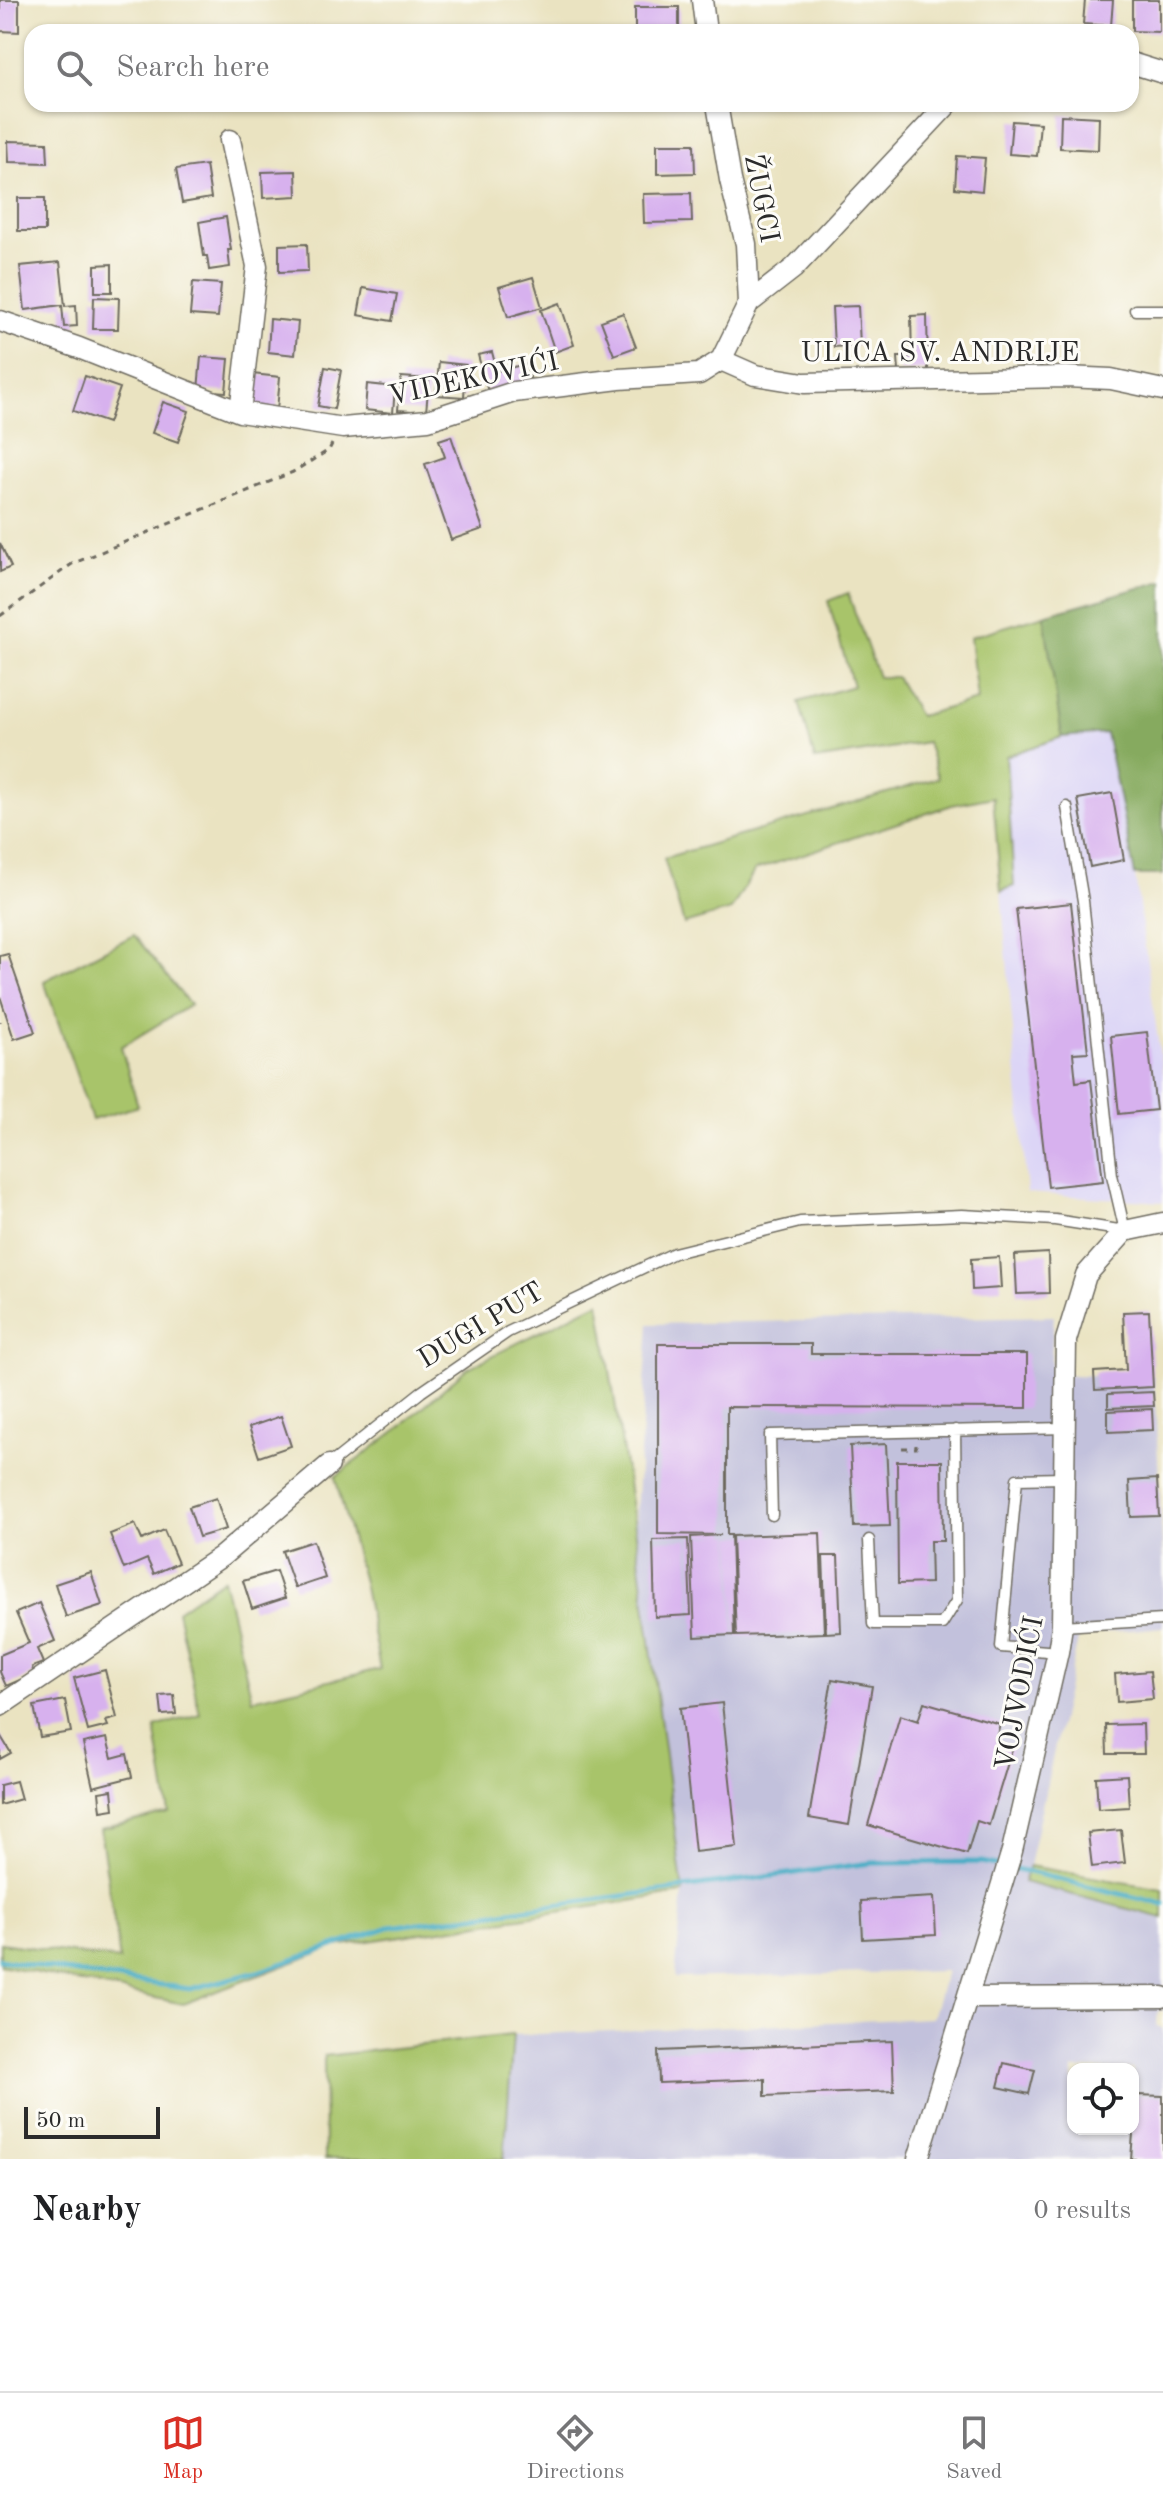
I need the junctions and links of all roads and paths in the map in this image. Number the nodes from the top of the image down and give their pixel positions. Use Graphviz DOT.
graph roads {
  1 [pos="702,0"];
  2 [pos="705,24"];
  3 [pos="1139,66"];
  4 [pos="1163,73"];
  5 [pos="718,112"];
  6 [pos="940,112"];
  7 [pos="230,140"];
  8 [pos="749,303"];
  9 [pos="1135,310"];
  10 [pos="1163,310"];
  11 [pos="0,321"];
  12 [pos="721,360"];
  13 [pos="1163,390"];
  14 [pos="240,412"];
  15 [pos="343,428"];
  16 [pos="0,616"];
  17 [pos="1067,807"];
  18 [pos="1163,1223"];
  19 [pos="1125,1231"];
  20 [pos="1065,1428"];
  21 [pos="955,1430"];
  22 [pos="329,1465"];
  23 [pos="1064,1478"];
  24 [pos="772,1515"];
  25 [pos="869,1540"];
  26 [pos="1163,1620"];
  27 [pos="1062,1626"];
  28 [pos="1058,1652"];
  29 [pos="0,1706"];
  30 [pos="1163,1997"];
  31 [pos="968,1998"];
  32 [pos="918,2159"];
  1 -- 2 [label="street"];
  3 -- 4 [label="street"];
  5 -- 8 [label="street, ŽUGCI"];
  6 -- 8 [label="street"];
  7 -- 14 [label="street"];
  8 -- 12 [label="street"];
  9 -- 10 [label="lane"];
  11 -- 14 [label="street, VIDEKOVIĆI"];
  12 -- 13 [label="street, ULICA SV. ANDRIJE"];
  12 -- 15 [label="street, VIDEKOVIĆI"];
  14 -- 15 [label="street, VIDEKOVIĆI"];
  15 -- 16 [label="path"];
  17 -- 19 [label="lane"];
  18 -- 19 [label="street"];
  19 -- 20 [label="street, VOJVODIĆI"];
  19 -- 22 [label="lane, DUGI PUT"];
  20 -- 21 [label="lane"];
  20 -- 23 [label="street, VOJVODIĆI"];
  21 -- 24 [label="lane"];
  21 -- 25 [label="lane"];
  22 -- 29 [label="street, DUGI PUT"];
  23 -- 27 [label="street, VOJVODIĆI"];
  23 -- 28 [label="lane"];
  26 -- 27 [label="lane"];
  27 -- 28 [label="street, VOJVODIĆI"];
  28 -- 31 [label="street, VOJVODIĆI"];
  30 -- 31 [label="street"];
  31 -- 32 [label="street, VOJVODIĆI"];
}
